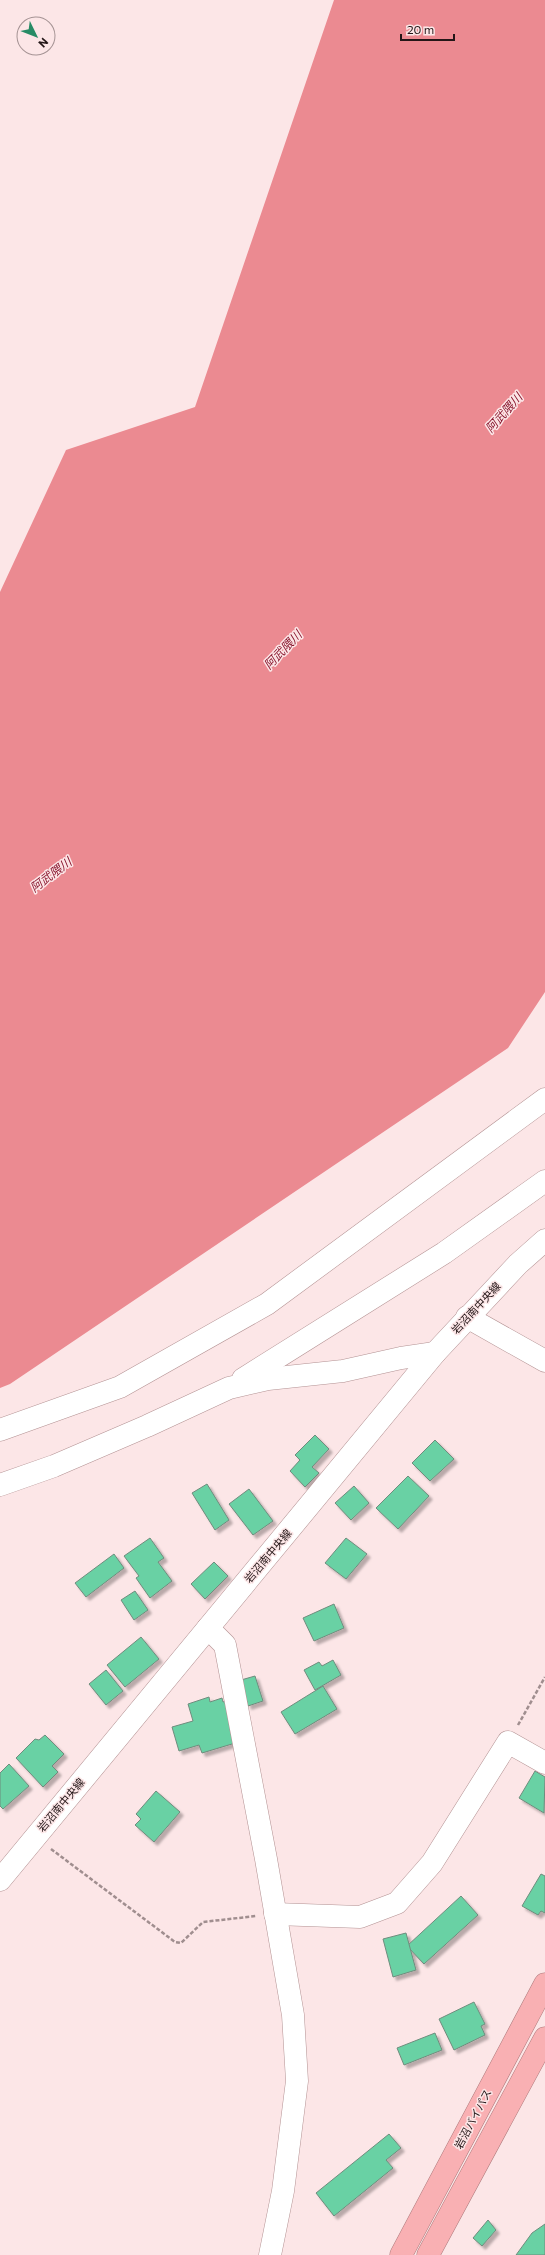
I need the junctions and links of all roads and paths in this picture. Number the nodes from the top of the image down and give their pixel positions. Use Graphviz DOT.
graph roads {
  1 [pos="545,1099"];
  2 [pos="545,1181"];
  3 [pos="545,1240"];
  4 [pos="467,1317"];
  5 [pos="435,1353"];
  6 [pos="545,1361"];
  7 [pos="230,1388"];
  8 [pos="0,1430"];
  9 [pos="0,1485"];
  10 [pos="208,1628"];
  11 [pos="545,1677"];
  12 [pos="508,1742"];
  13 [pos="545,1763"];
  14 [pos="35,1837"];
  15 [pos="0,1880"];
  16 [pos="275,1914"];
  17 [pos="545,1984"];
  18 [pos="545,2038"];
  19 [pos="270,2255"];
  20 [pos="401,2255"];
  21 [pos="428,2255"];
  1 -- 8 [label="street"];
  2 -- 7 [label="street"];
  3 -- 4 [label="street, 岩沼南中央線"];
  4 -- 5 [label="street, 岩沼南中央線"];
  4 -- 6 [label="street"];
  5 -- 7 [label="street"];
  5 -- 10 [label="street, 岩沼南中央線"];
  7 -- 9 [label="street"];
  10 -- 14 [label="street, 岩沼南中央線"];
  10 -- 16 [label="street"];
  11 -- 12 [label="path"];
  12 -- 13 [label="street"];
  12 -- 16 [label="street"];
  14 -- 15 [label="street, 岩沼南中央線"];
  14 -- 16 [label="path"];
  16 -- 19 [label="street"];
  17 -- 20 [label="highway, 岩沼バイパス"];
  18 -- 21 [label="highway"];
}
